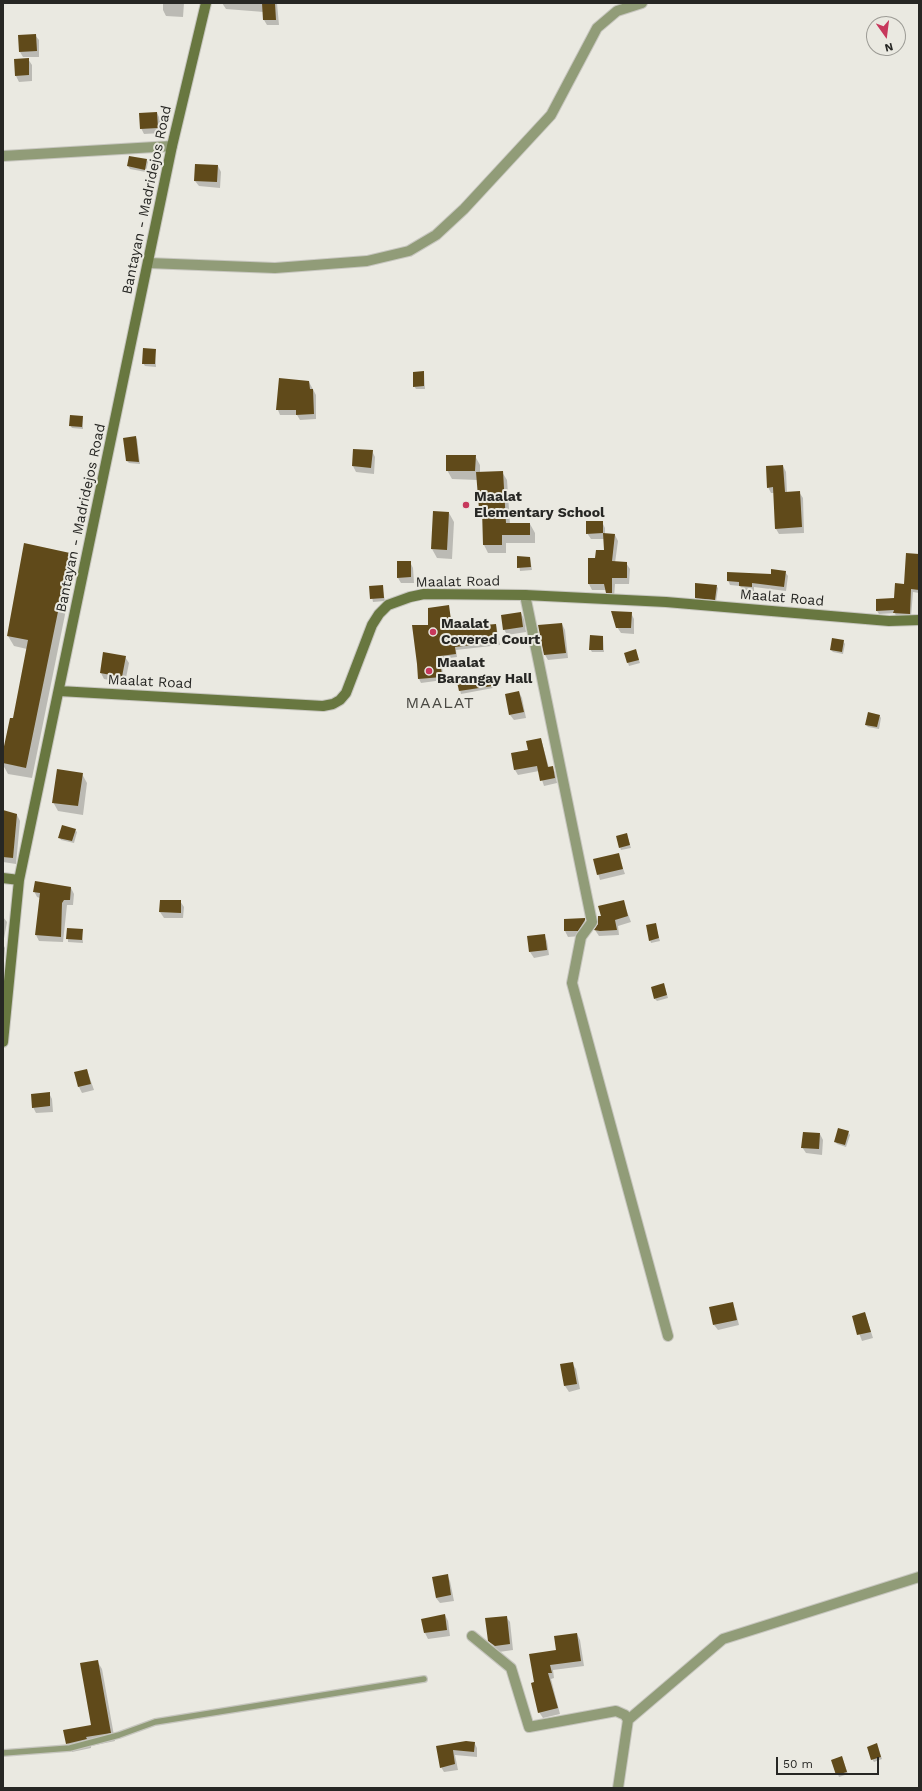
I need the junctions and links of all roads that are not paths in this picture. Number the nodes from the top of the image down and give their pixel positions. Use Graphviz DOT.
graph roads {
  1 [pos="206,3"];
  2 [pos="642,3"];
  3 [pos="172,146"];
  4 [pos="3,156"];
  5 [pos="148,263"];
  6 [pos="525,595"];
  7 [pos="919,620"];
  8 [pos="59,691"];
  9 [pos="3,878"];
  10 [pos="19,880"];
  11 [pos="3,1042"];
  12 [pos="668,1336"];
  13 [pos="919,1577"];
  14 [pos="472,1636"];
  15 [pos="424,1679"];
  16 [pos="628,1720"];
  17 [pos="3,1753"];
  18 [pos="618,1788"];
  1 -- 3 [label="main road, Bantayan - Madridejos Road"];
  2 -- 5 [label="street"];
  3 -- 4 [label="street"];
  3 -- 5 [label="main road, Bantayan - Madridejos Road"];
  5 -- 8 [label="main road, Bantayan - Madridejos Road"];
  6 -- 7 [label="main road, Maalat Road"];
  6 -- 8 [label="main road, Maalat Road"];
  6 -- 12 [label="street"];
  8 -- 10 [label="main road, Bantayan - Madridejos Road"];
  9 -- 10 [label="main road"];
  10 -- 11 [label="main road, Bantayan - Madridejos Road"];
  13 -- 16 [label="street"];
  14 -- 16 [label="street"];
  15 -- 17 [label="lane"];
  16 -- 18 [label="street"];
}
